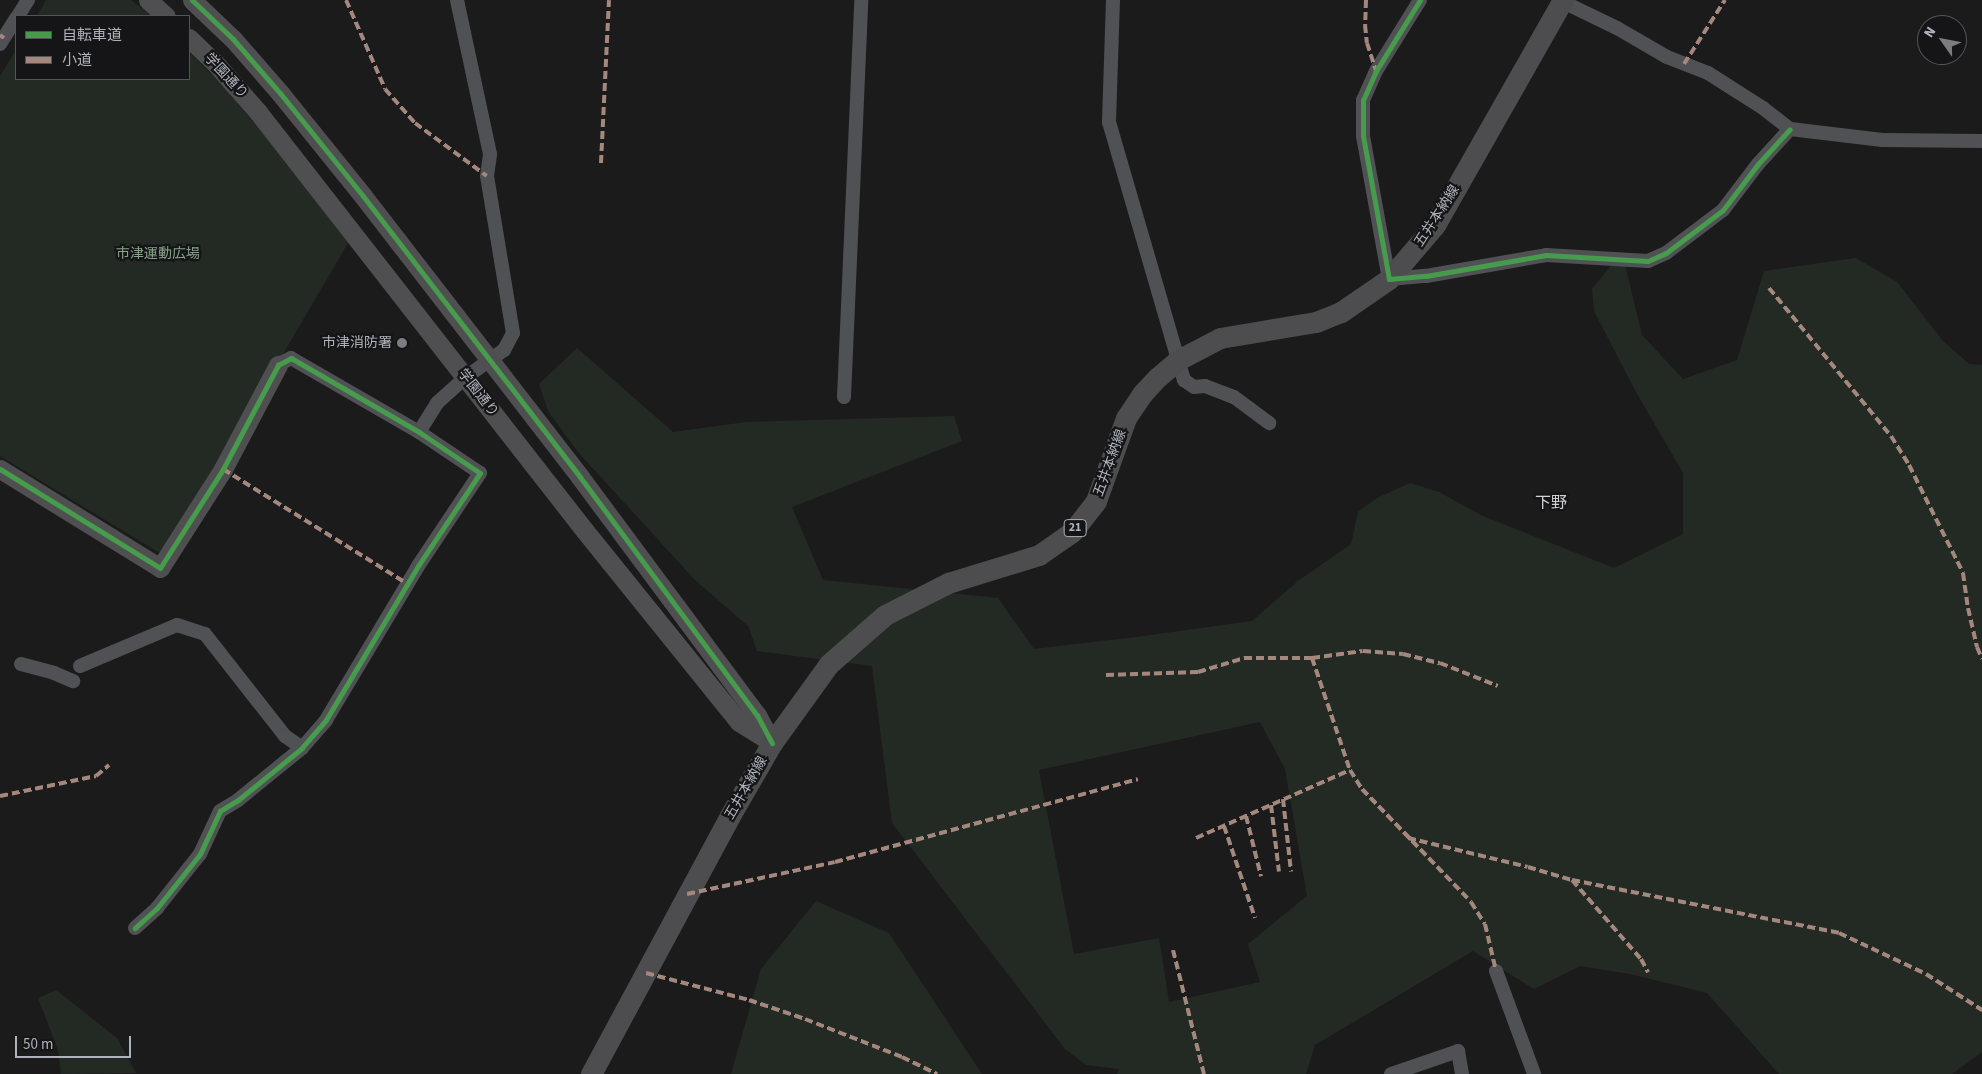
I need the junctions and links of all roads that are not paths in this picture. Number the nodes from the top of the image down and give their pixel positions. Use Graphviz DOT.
graph roads {
  1 [pos="28,0"];
  2 [pos="148,0"];
  3 [pos="192,0"];
  4 [pos="458,0"];
  5 [pos="861,0"];
  6 [pos="1114,0"];
  7 [pos="1420,0"];
  8 [pos="1562,1"];
  9 [pos="18,15"];
  10 [pos="165,15"];
  11 [pos="15,20"];
  12 [pos="190,39"];
  13 [pos="0,44"];
  14 [pos="1790,129"];
  15 [pos="1982,141"];
  16 [pos="413,261"];
  17 [pos="389,279"];
  18 [pos="1389,279"];
  19 [pos="489,360"];
  20 [pos="1178,360"];
  21 [pos="278,365"];
  22 [pos="466,378"];
  23 [pos="844,396"];
  24 [pos="1269,423"];
  25 [pos="419,432"];
  26 [pos="0,469"];
  27 [pos="21,664"];
  28 [pos="80,666"];
  29 [pos="72,681"];
  30 [pos="772,743"];
  31 [pos="302,748"];
  32 [pos="134,928"];
  33 [pos="1496,970"];
  34 [pos="591,1074"];
  35 [pos="1390,1074"];
  36 [pos="1462,1074"];
  37 [pos="1534,1074"];
  1 -- 9 [label="street"];
  2 -- 10 [label="street"];
  3 -- 16 [label="street"];
  4 -- 19 [label="street"];
  5 -- 23 [label="street"];
  6 -- 20 [label="street"];
  7 -- 18 [label="street"];
  8 -- 14 [label="street"];
  8 -- 18 [label="main road, 五井本納線 / 21"];
  11 -- 13 [label="street"];
  12 -- 17 [label="street, 学園通り"];
  14 -- 15 [label="street"];
  14 -- 18 [label="street"];
  16 -- 17 [label="street"];
  16 -- 19 [label="street"];
  17 -- 22 [label="street, 学園通り"];
  18 -- 20 [label="main road, 五井本納線 / 21"];
  19 -- 22 [label="street"];
  19 -- 30 [label="street"];
  20 -- 24 [label="street"];
  20 -- 30 [label="main road, 五井本納線 / 21"];
  21 -- 25 [label="street"];
  21 -- 26 [label="street"];
  22 -- 25 [label="street"];
  22 -- 30 [label="street, 学園通り"];
  25 -- 31 [label="street"];
  27 -- 29 [label="street"];
  28 -- 31 [label="street"];
  30 -- 34 [label="main road, 五井本納線 / 21"];
  31 -- 32 [label="street"];
  33 -- 37 [label="street"];
  35 -- 36 [label="street"];
}
